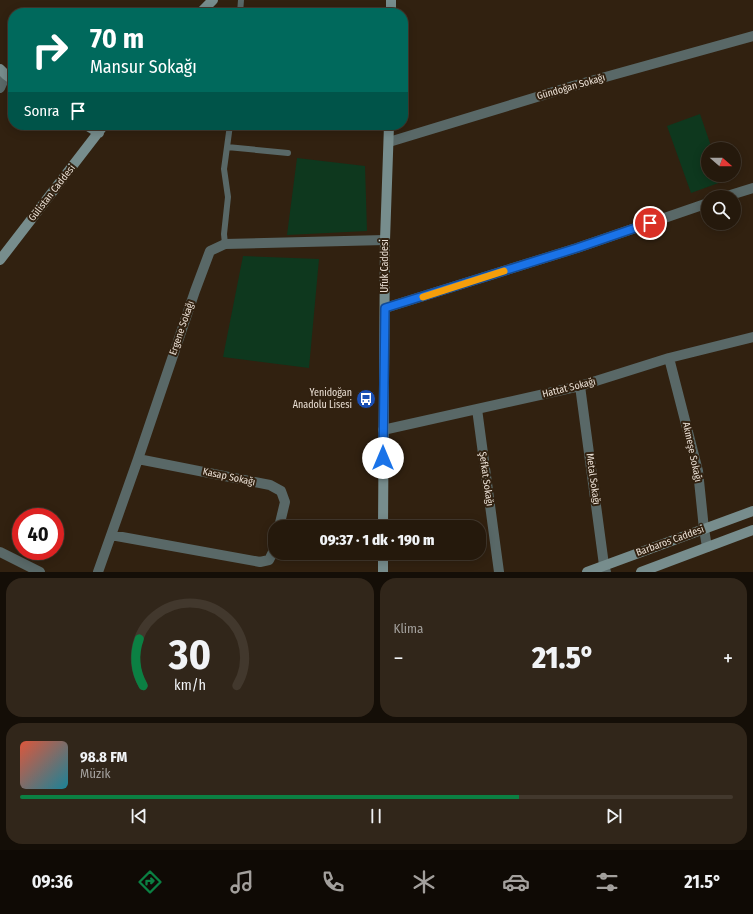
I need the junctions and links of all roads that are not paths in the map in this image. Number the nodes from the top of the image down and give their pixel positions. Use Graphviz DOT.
graph roads {
  1 [pos="213,0"];
  2 [pos="205,8"];
  3 [pos="753,36"];
  4 [pos="6,75"];
  5 [pos="0,88"];
  6 [pos="101,130"];
  7 [pos="229,130"];
  8 [pos="389,130"];
  9 [pos="389,142"];
  10 [pos="227,147"];
  11 [pos="288,153"];
  12 [pos="753,188"];
  13 [pos="741,192"];
  14 [pos="701,205"];
  15 [pos="385,240"];
  16 [pos="225,244"];
  17 [pos="0,260"];
  18 [pos="385,308"];
  19 [pos="753,337"];
  20 [pos="669,358"];
  21 [pos="580,386"];
  22 [pos="477,410"];
  23 [pos="383,430"];
  24 [pos="138,459"];
  25 [pos="753,511"];
  26 [pos="281,520"];
  27 [pos="383,520"];
  28 [pos="704,529"];
  29 [pos="753,530"];
  30 [pos="111,535"];
  31 [pos="707,547"];
  32 [pos="0,552"];
  33 [pos="268,560"];
  34 [pos="383,560"];
  35 [pos="605,569"];
  36 [pos="40,572"];
  37 [pos="98,572"];
  38 [pos="383,572"];
  39 [pos="499,572"];
  40 [pos="587,572"];
  41 [pos="641,572"];
  1 -- 2 [label="street"];
  3 -- 9 [label="street, Gündoğan Sokağı"];
  4 -- 5 [label="street"];
  6 -- 17 [label="street, Gülistan Caddesi"];
  7 -- 10 [label="lane"];
  8 -- 9 [label="street, Ufuk Caddesi"];
  9 -- 15 [label="street, Ufuk Caddesi"];
  10 -- 11 [label="lane"];
  10 -- 16 [label="lane"];
  12 -- 13 [label="street"];
  14 -- 18 [label="street"];
  15 -- 16 [label="street"];
  15 -- 18 [label="street, Ufuk Caddesi"];
  16 -- 24 [label="street, Ergene Sokağı"];
  18 -- 23 [label="street, Ufuk Caddesi"];
  19 -- 20 [label="street, Hattat Sokağı"];
  20 -- 21 [label="street, Hattat Sokağı"];
  20 -- 28 [label="street, Akmeşe Sokağı"];
  21 -- 22 [label="street, Hattat Sokağı"];
  21 -- 35 [label="street, Metal Sokağı"];
  22 -- 23 [label="street, Hattat Sokağı"];
  22 -- 39 [label="street, Şefkat Sokağı"];
  23 -- 27 [label="street, Ufuk Caddesi"];
  24 -- 26 [label="street, Kasap Sokağı"];
  24 -- 30 [label="street, Ergene Sokağı"];
  25 -- 28 [label="street, Barbaros Caddesi"];
  28 -- 31 [label="street, Akmeşe Sokağı"];
  28 -- 35 [label="street, Barbaros Caddesi"];
  29 -- 31 [label="street, Barbaros Caddesi"];
  30 -- 33 [label="street"];
  30 -- 37 [label="street, Ergene Sokağı"];
  31 -- 41 [label="street, Barbaros Caddesi"];
  32 -- 36 [label="street"];
  34 -- 38 [label="street"];
  35 -- 40 [label="street, Barbaros Caddesi"];
}
